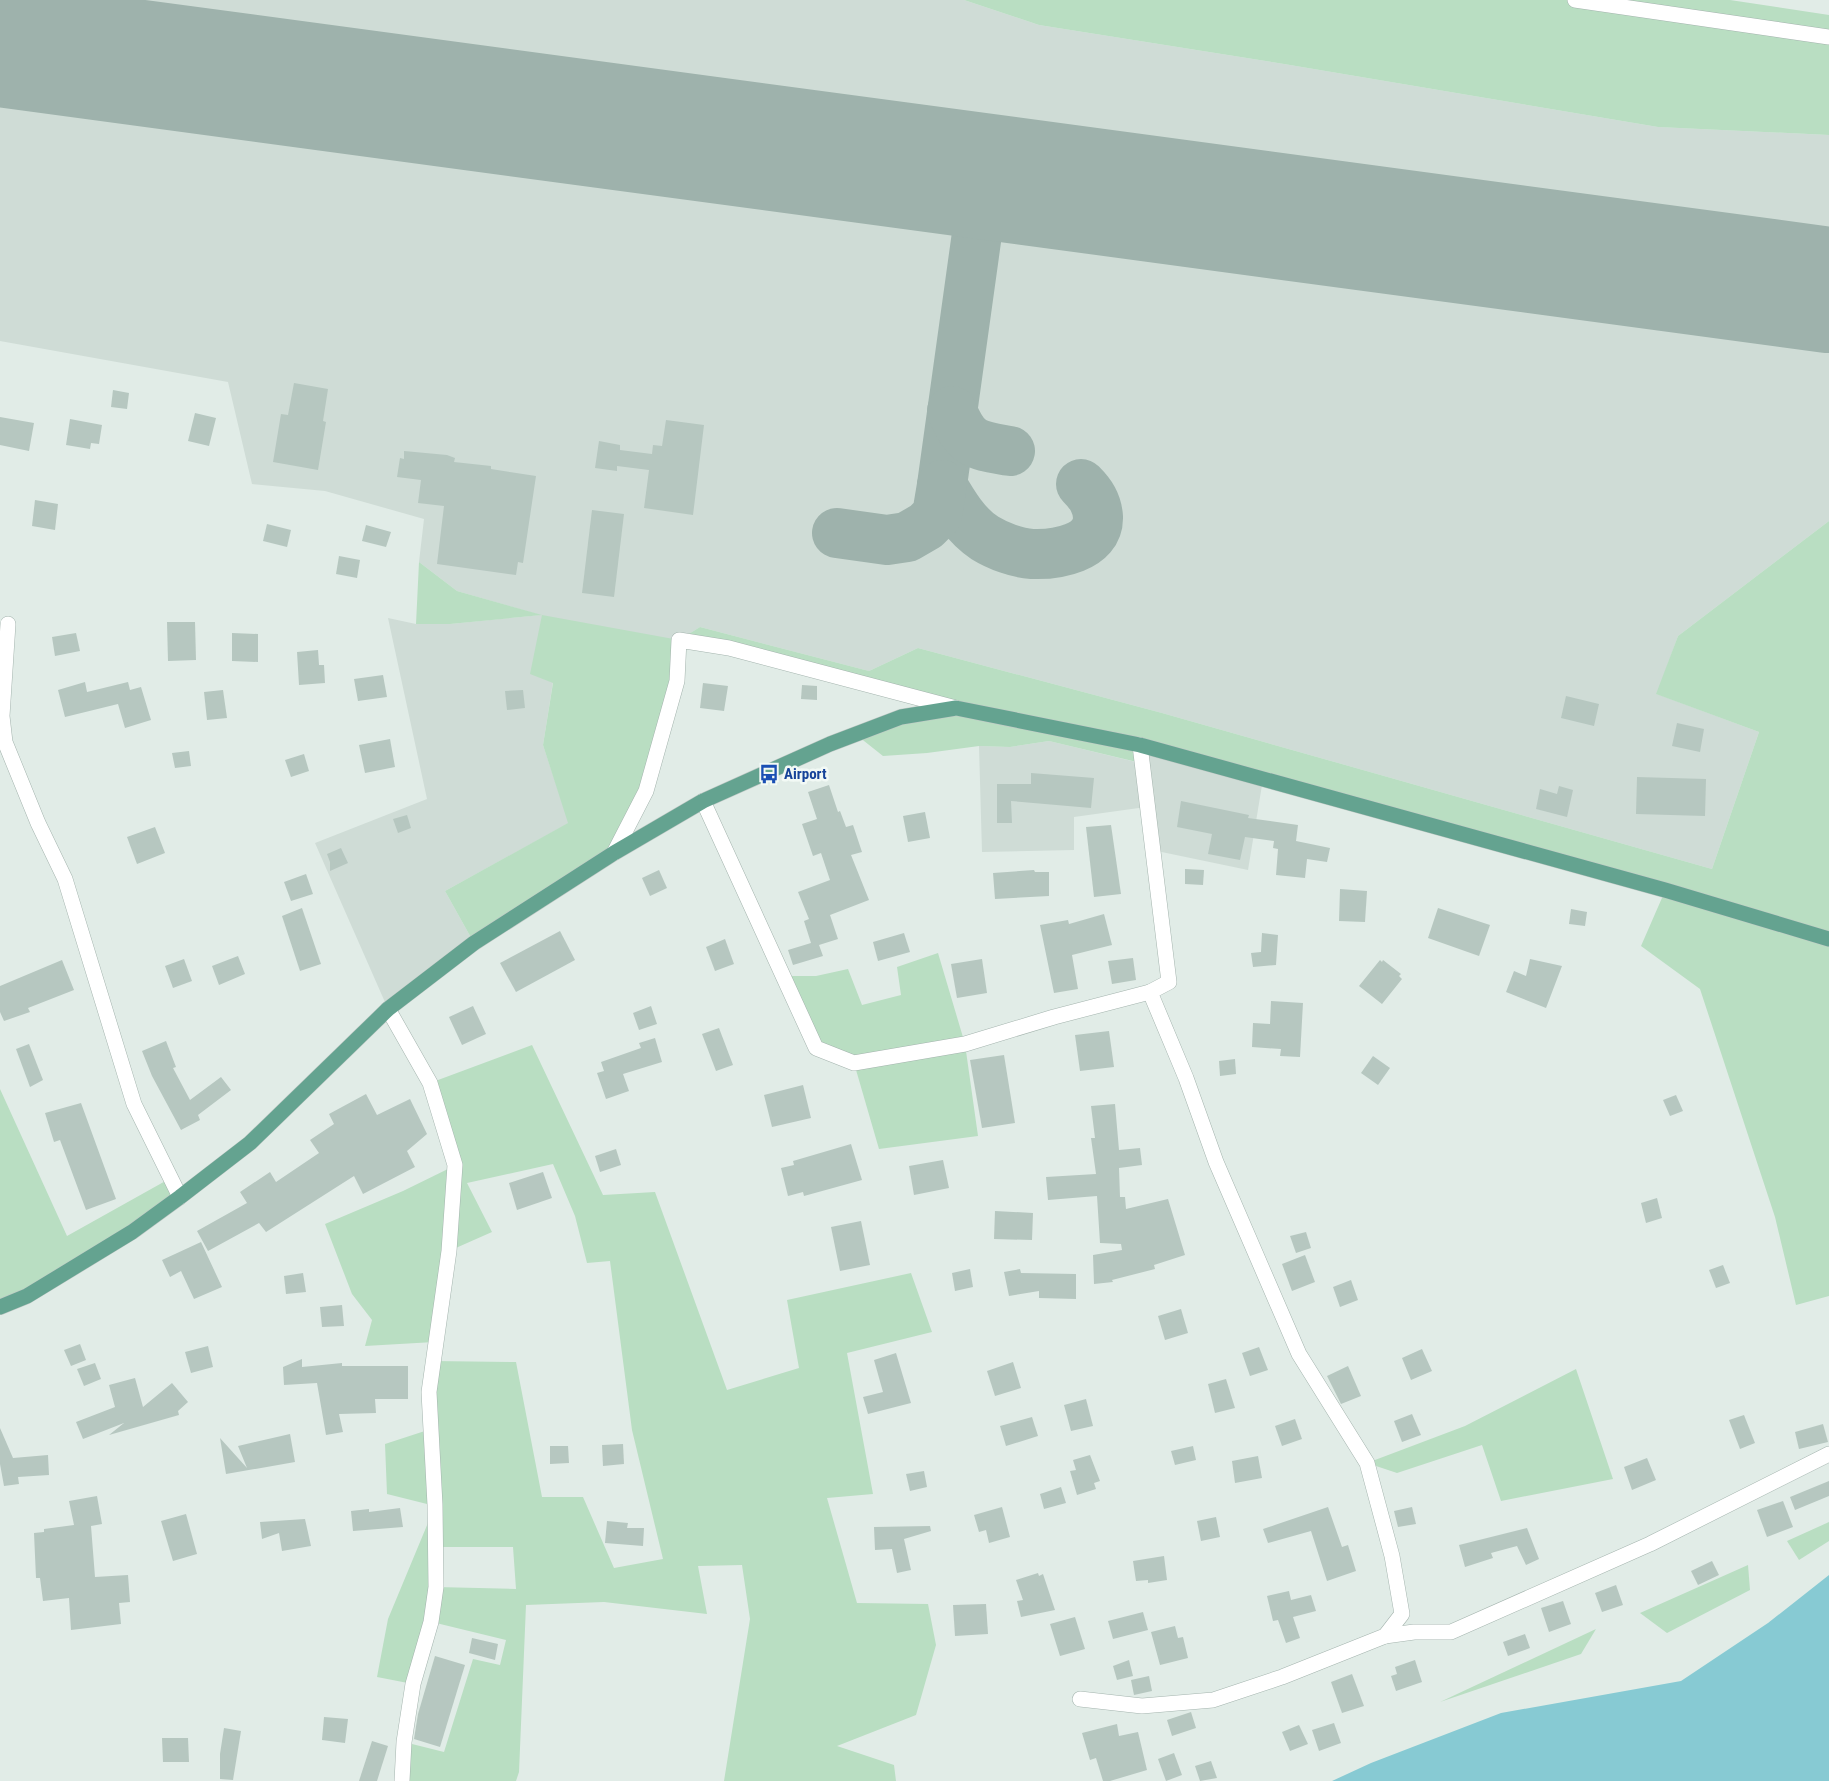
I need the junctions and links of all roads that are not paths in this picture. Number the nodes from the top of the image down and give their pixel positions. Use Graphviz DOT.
graph roads {
  1 [pos="1575,0"];
  2 [pos="1829,37"];
  3 [pos="8,624"];
  4 [pos="956,708"];
  5 [pos="1140,745"];
  6 [pos="703,801"];
  7 [pos="614,853"];
  8 [pos="1829,939"];
  9 [pos="1150,992"];
  10 [pos="388,1009"];
  11 [pos="180,1197"];
  12 [pos="0,1306"];
  13 [pos="1829,1454"];
  14 [pos="1385,1636"];
  15 [pos="1080,1698"];
  16 [pos="402,1781"];
  1 -- 2 [label="street"];
  3 -- 11 [label="street"];
  4 -- 5 [label="main road"];
  4 -- 6 [label="main road"];
  4 -- 7 [label="street"];
  5 -- 8 [label="main road"];
  5 -- 9 [label="street"];
  6 -- 7 [label="main road"];
  6 -- 9 [label="street"];
  7 -- 10 [label="main road"];
  9 -- 14 [label="street"];
  10 -- 11 [label="main road"];
  10 -- 16 [label="street"];
  11 -- 12 [label="main road"];
  13 -- 14 [label="street"];
  14 -- 15 [label="street"];
}
